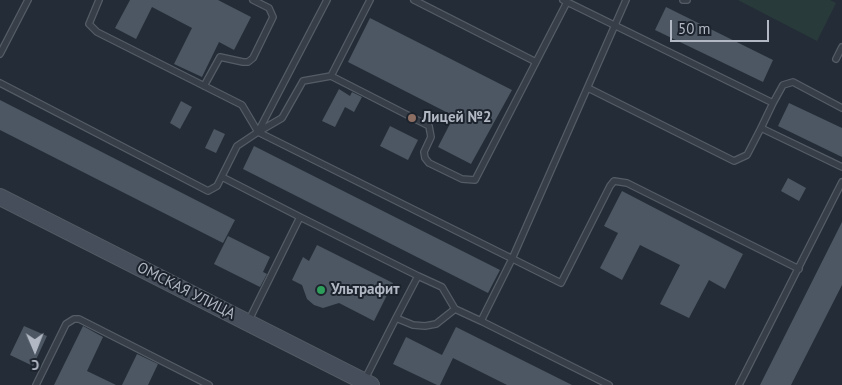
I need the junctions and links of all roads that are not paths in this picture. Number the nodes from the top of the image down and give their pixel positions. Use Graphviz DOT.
graph roads {
  1 [pos="28,0"];
  2 [pos="99,0"];
  3 [pos="253,0"];
  4 [pos="327,0"];
  5 [pos="370,0"];
  6 [pos="414,0"];
  7 [pos="626,0"];
  8 [pos="566,1"];
  9 [pos="613,26"];
  10 [pos="842,47"];
  11 [pos="0,54"];
  12 [pos="836,59"];
  13 [pos="536,62"];
  14 [pos="331,76"];
  15 [pos="0,83"];
  16 [pos="204,86"];
  17 [pos="588,88"];
  18 [pos="773,103"];
  19 [pos="842,108"];
  20 [pos="761,128"];
  21 [pos="258,132"];
  22 [pos="842,167"];
  23 [pos="222,177"];
  24 [pos="842,182"];
  25 [pos="0,197"];
  26 [pos="300,216"];
  27 [pos="512,259"];
  28 [pos="799,268"];
  29 [pos="418,276"];
  30 [pos="456,309"];
  31 [pos="396,318"];
  32 [pos="481,321"];
  33 [pos="248,322"];
  34 [pos="368,383"];
  35 [pos="36,385"];
  36 [pos="209,385"];
  37 [pos="609,385"];
  38 [pos="739,385"];
  1 -- 11 [label="lane"];
  2 -- 16 [label="lane"];
  3 -- 16 [label="lane"];
  4 -- 21 [label="lane"];
  5 -- 14 [label="lane"];
  6 -- 13 [label="lane"];
  7 -- 9 [label="lane"];
  8 -- 9 [label="lane"];
  8 -- 13 [label="lane"];
  9 -- 17 [label="lane"];
  9 -- 18 [label="lane"];
  10 -- 12 [label="lane"];
  13 -- 14 [label="lane"];
  14 -- 21 [label="lane"];
  15 -- 23 [label="lane"];
  16 -- 21 [label="lane"];
  17 -- 20 [label="lane"];
  17 -- 27 [label="lane"];
  18 -- 19 [label="lane"];
  18 -- 20 [label="lane"];
  20 -- 22 [label="lane"];
  21 -- 23 [label="lane"];
  21 -- 27 [label="lane"];
  23 -- 26 [label="lane"];
  24 -- 28 [label="lane"];
  25 -- 33 [label="main road, ОМСКАЯ УЛИЦА"];
  26 -- 29 [label="lane"];
  26 -- 33 [label="lane"];
  27 -- 28 [label="lane"];
  27 -- 32 [label="lane"];
  28 -- 38 [label="lane"];
  29 -- 30 [label="lane"];
  29 -- 31 [label="lane"];
  30 -- 31 [label="lane"];
  30 -- 32 [label="lane"];
  31 -- 34 [label="lane"];
  32 -- 37 [label="lane"];
  33 -- 34 [label="main road, ОМСКАЯ УЛИЦА"];
  35 -- 36 [label="lane"];
}
